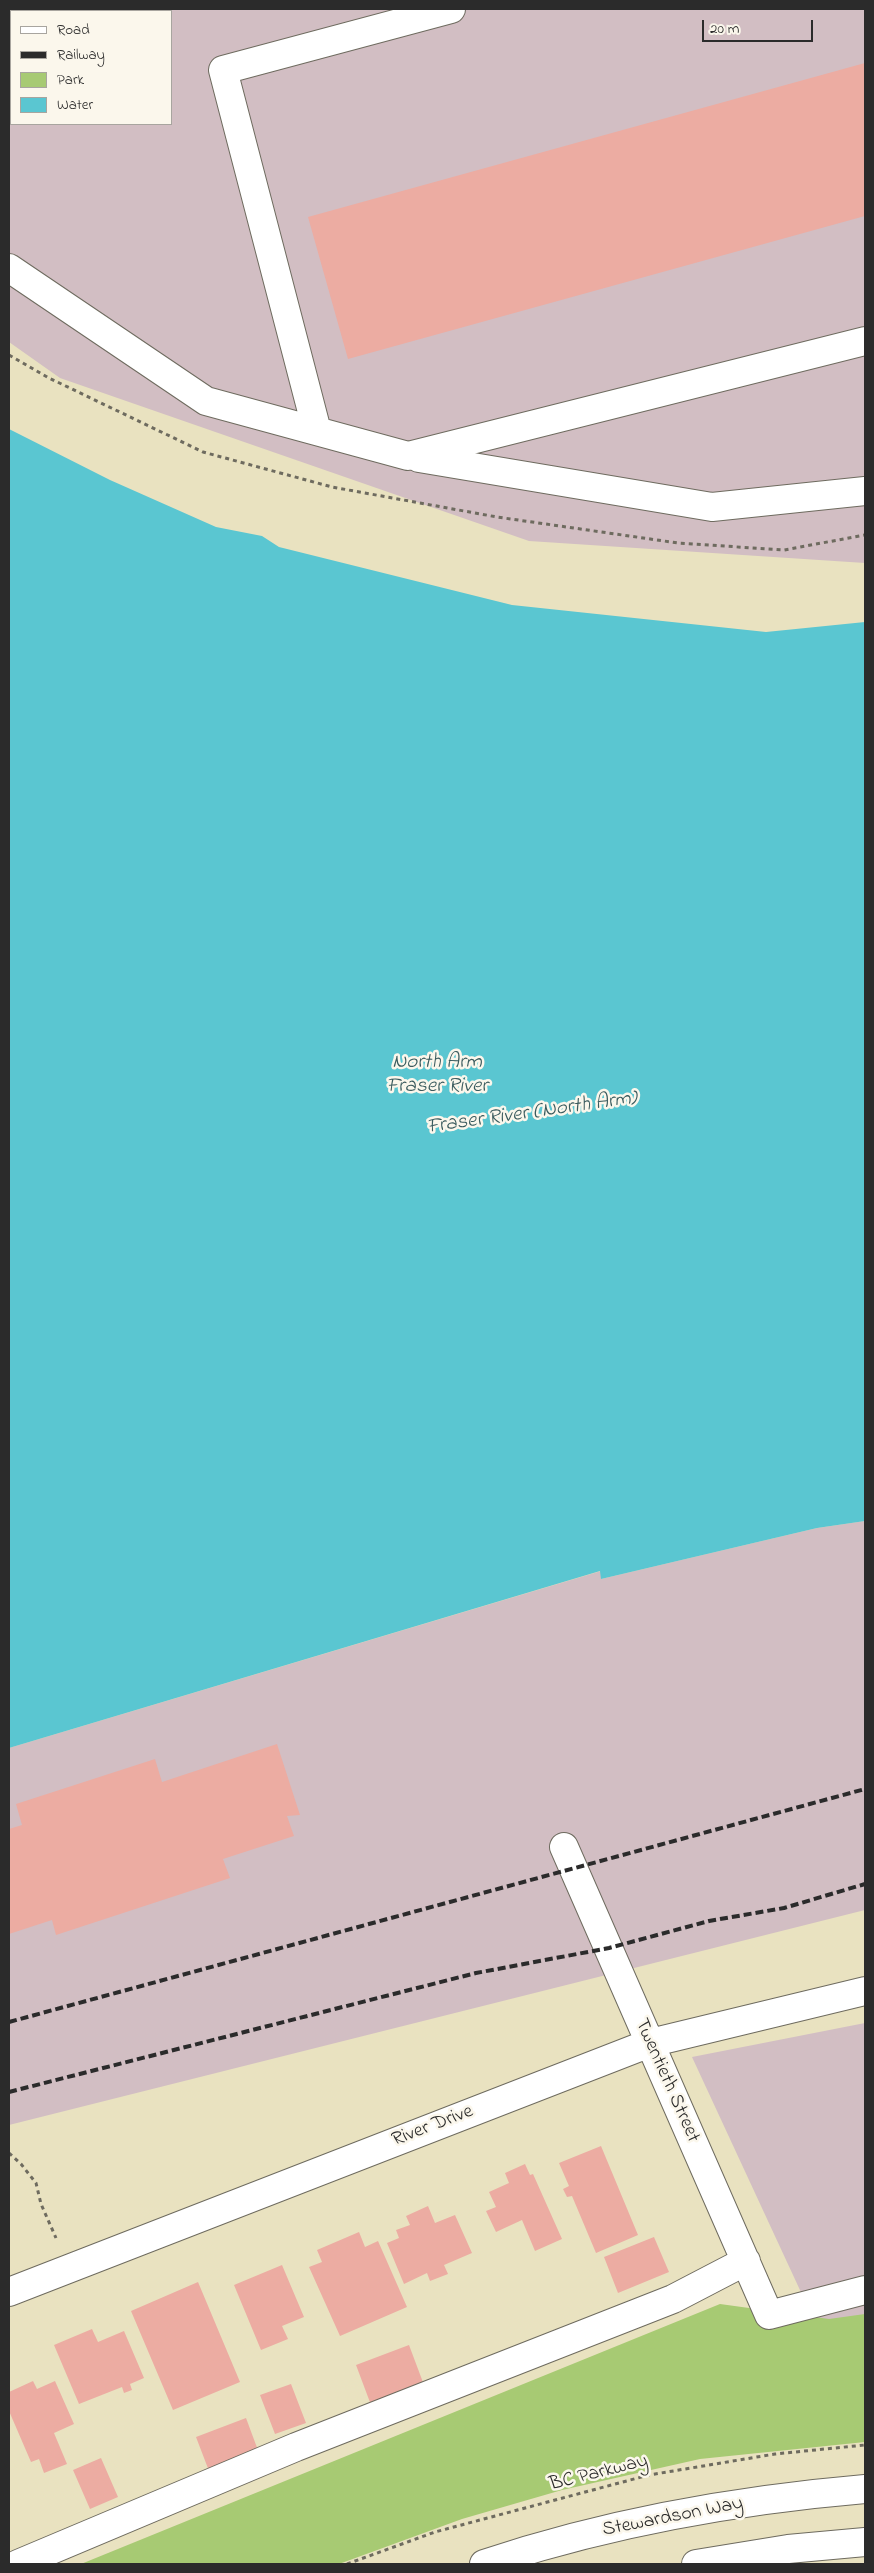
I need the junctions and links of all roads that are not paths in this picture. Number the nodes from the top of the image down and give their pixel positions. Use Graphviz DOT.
graph roads {
  1 [pos="451,9"];
  2 [pos="9,268"];
  3 [pos="865,341"];
  4 [pos="317,431"];
  5 [pos="408,456"];
  6 [pos="865,492"];
  7 [pos="564,1847"];
  8 [pos="865,1991"];
  9 [pos="650,2043"];
  10 [pos="746,2261"];
  11 [pos="865,2290"];
  12 [pos="9,2292"];
  13 [pos="865,2489"];
  14 [pos="865,2542"];
  15 [pos="18,2564"];
  16 [pos="484,2564"];
  17 [pos="696,2564"];
  1 -- 4 [label="street"];
  2 -- 4 [label="street"];
  3 -- 5 [label="street"];
  4 -- 5 [label="street"];
  5 -- 6 [label="street"];
  7 -- 9 [label="street, Twentieth Street"];
  8 -- 9 [label="street, River Drive"];
  9 -- 10 [label="street, Twentieth Street"];
  9 -- 12 [label="street, River Drive"];
  10 -- 11 [label="street, Twentieth Street"];
  10 -- 15 [label="street"];
  13 -- 16 [label="street, Stewardson Way"];
  14 -- 17 [label="street"];
}
